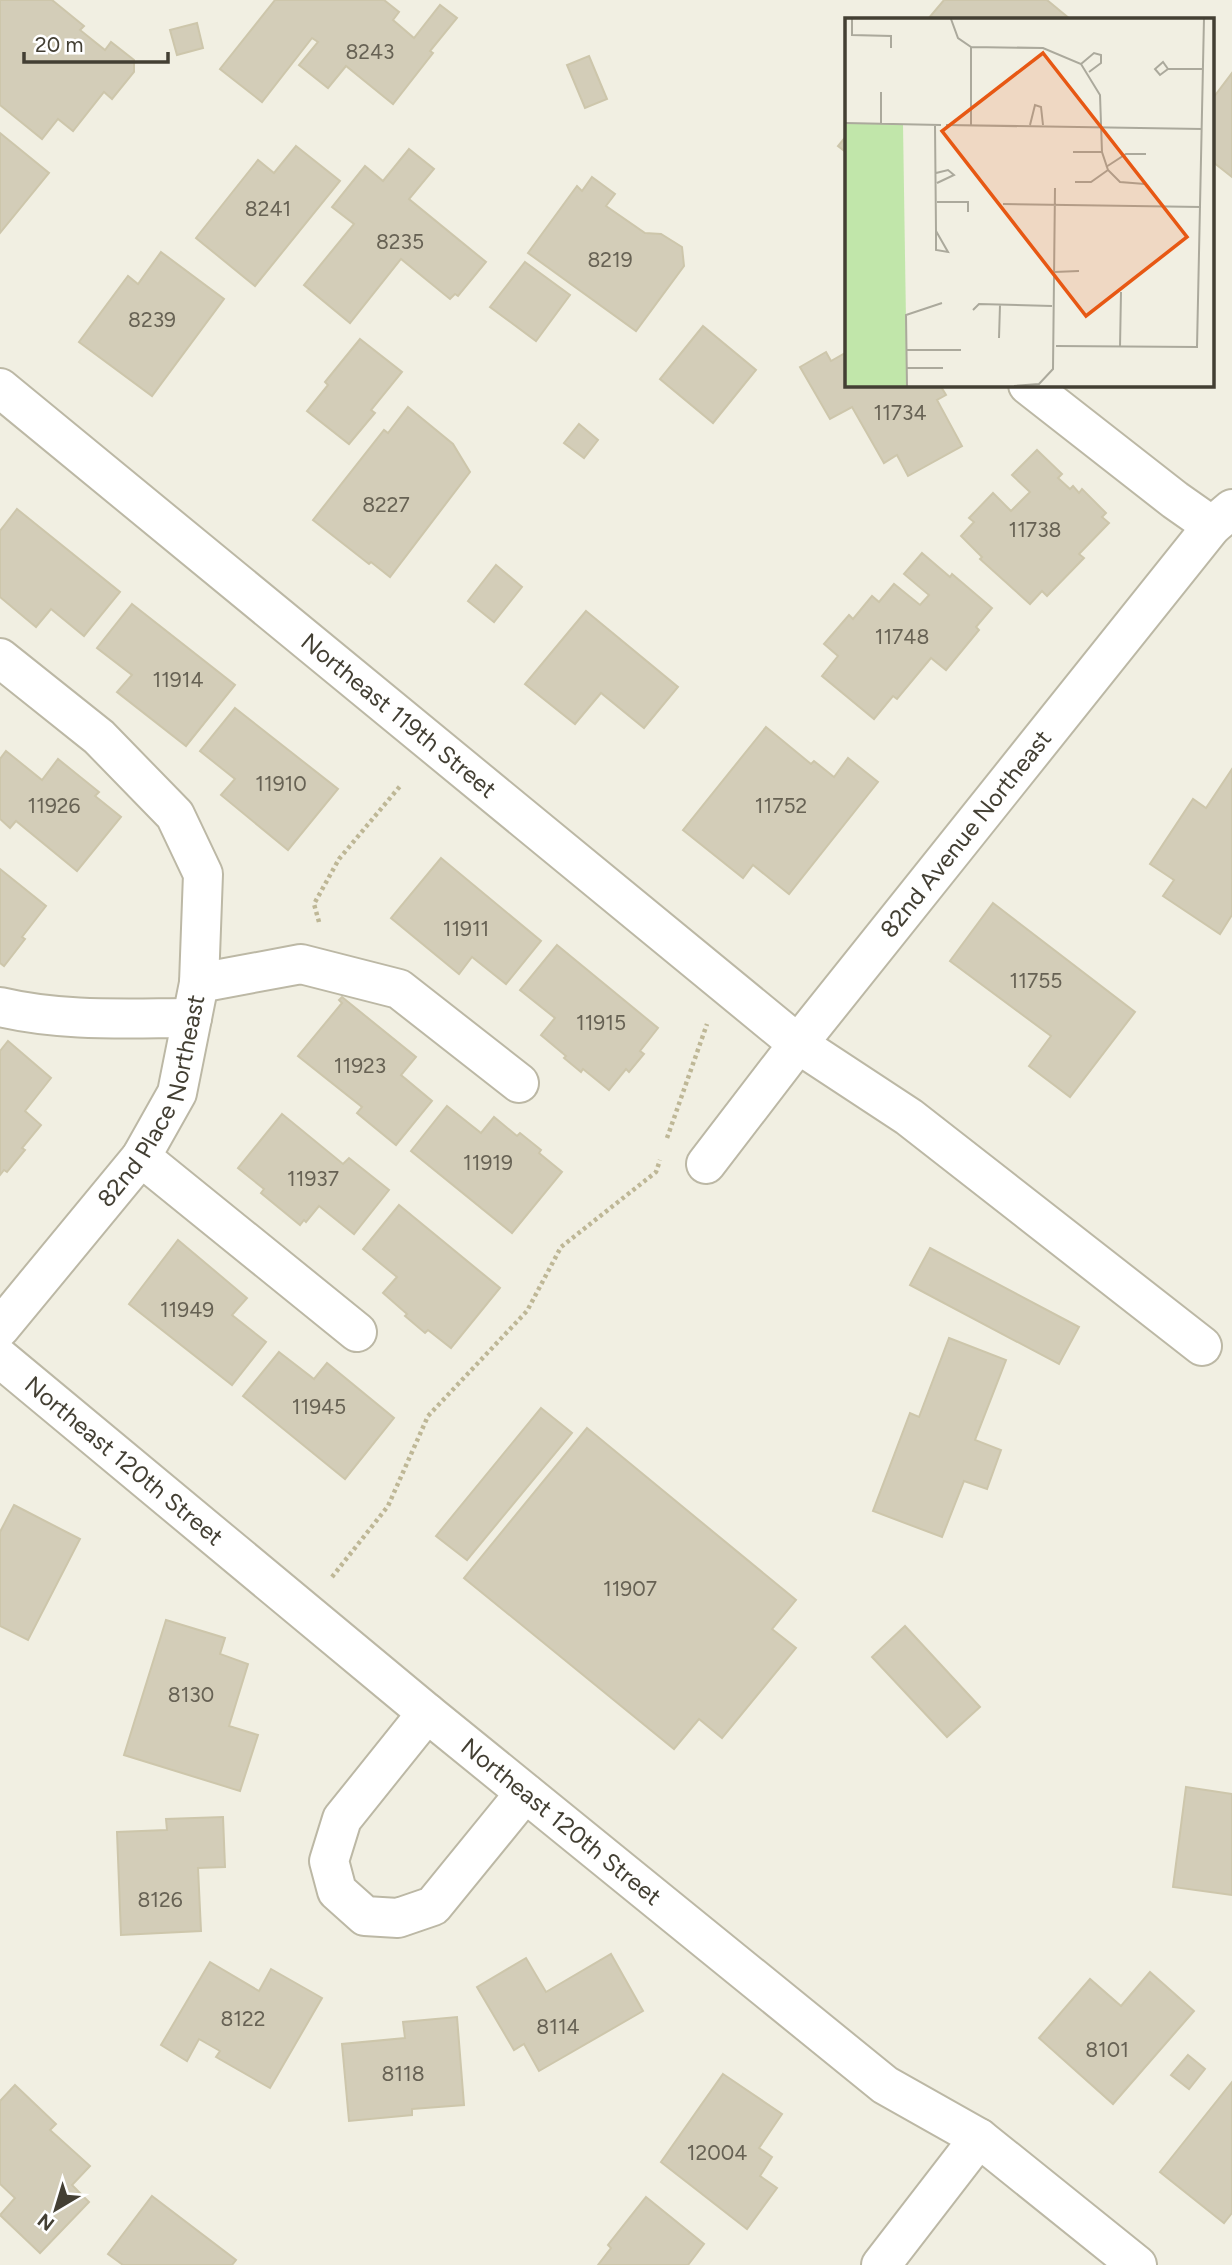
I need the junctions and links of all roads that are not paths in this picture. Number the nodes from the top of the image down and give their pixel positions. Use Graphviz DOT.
graph roads {
  1 [pos="1031,387"];
  2 [pos="0,388"];
  3 [pos="1222,517"];
  4 [pos="0,658"];
  5 [pos="195,1000"];
  6 [pos="0,1007"];
  7 [pos="798,1044"];
  8 [pos="519,1083"];
  9 [pos="141,1157"];
  10 [pos="706,1164"];
  11 [pos="0,1328"];
  12 [pos="357,1332"];
  13 [pos="1202,1346"];
  14 [pos="0,1358"];
  15 [pos="427,1713"];
  16 [pos="525,1793"];
  17 [pos="979,2138"];
  18 [pos="881,2265"];
  19 [pos="1137,2265"];
  1 -- 3 [label="street"];
  2 -- 7 [label="street, Northeast 119th Street"];
  3 -- 7 [label="street, 82nd Avenue Northeast"];
  4 -- 5 [label="street"];
  5 -- 6 [label="street"];
  5 -- 8 [label="street, 82nd Place Northeast"];
  5 -- 9 [label="street, 82nd Place Northeast"];
  7 -- 10 [label="street, 82nd Avenue Northeast"];
  7 -- 13 [label="street, Northeast 119th Street"];
  9 -- 11 [label="street, 82nd Place Northeast"];
  9 -- 12 [label="street"];
  14 -- 15 [label="street, Northeast 120th Street"];
  15 -- 16 [label="street, Northeast 120th Street"];
  15 -- 16 [label="street"];
  16 -- 17 [label="street, Northeast 120th Street"];
  17 -- 18 [label="street"];
  17 -- 19 [label="street, Northeast 120th Street"];
}
